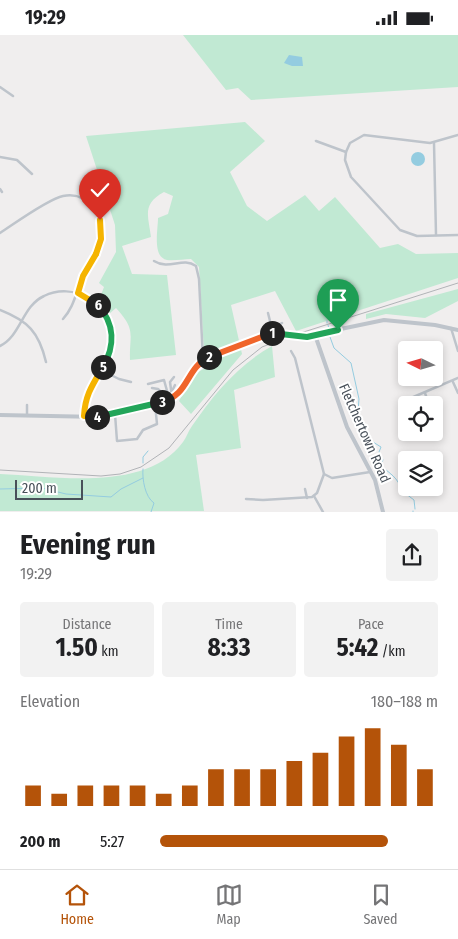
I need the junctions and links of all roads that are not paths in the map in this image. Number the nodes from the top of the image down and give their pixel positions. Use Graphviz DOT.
graph roads {
  1 [pos="0,87"];
  2 [pos="13,97"];
  3 [pos="458,135"];
  4 [pos="316,141"];
  5 [pos="434,143"];
  6 [pos="346,152"];
  7 [pos="0,157"];
  8 [pos="32,174"];
  9 [pos="0,233"];
  10 [pos="436,235"];
  11 [pos="458,235"];
  12 [pos="154,261"];
  13 [pos="78,293"];
  14 [pos="0,310"];
  15 [pos="268,313"];
  16 [pos="21,319"];
  17 [pos="63,319"];
  18 [pos="282,323"];
  19 [pos="451,328"];
  20 [pos="458,330"];
  21 [pos="272,331"];
  22 [pos="315,335"];
  23 [pos="0,346"];
  24 [pos="291,351"];
  25 [pos="458,351"];
  26 [pos="203,360"];
  27 [pos="46,362"];
  28 [pos="101,370"];
  29 [pos="174,377"];
  30 [pos="458,378"];
  31 [pos="131,381"];
  32 [pos="453,381"];
  33 [pos="148,384"];
  34 [pos="175,385"];
  35 [pos="152,388"];
  36 [pos="171,393"];
  37 [pos="425,393"];
  38 [pos="458,393"];
  39 [pos="419,396"];
  40 [pos="426,396"];
  41 [pos="171,399"];
  42 [pos="155,404"];
  43 [pos="27,405"];
  44 [pos="116,414"];
  45 [pos="0,415"];
  46 [pos="27,415"];
  47 [pos="84,416"];
  48 [pos="371,471"];
  49 [pos="324,474"];
  50 [pos="305,489"];
  51 [pos="314,496"];
  52 [pos="307,498"];
  53 [pos="246,499"];
  54 [pos="323,511"];
  55 [pos="383,511"];
  1 -- 2 [label="street"];
  3 -- 5 [label="street"];
  4 -- 6 [label="street"];
  5 -- 6 [label="street"];
  5 -- 10 [label="street"];
  6 -- 10 [label="street"];
  7 -- 8 [label="street"];
  9 -- 13 [label="street"];
  10 -- 11 [label="street"];
  12 -- 26 [label="street"];
  13 -- 16 [label="street"];
  13 -- 17 [label="street"];
  13 -- 28 [label="street"];
  14 -- 16 [label="street"];
  15 -- 21 [label="street"];
  16 -- 23 [label="street"];
  16 -- 27 [label="street"];
  18 -- 21 [label="street"];
  19 -- 20 [label="street"];
  19 -- 22 [label="street"];
  19 -- 25 [label="street"];
  21 -- 22 [label="street"];
  21 -- 26 [label="street"];
  22 -- 48 [label="street, Fletchertown Road"];
  24 -- 49 [label="street"];
  26 -- 41 [label="street"];
  28 -- 31 [label="street"];
  28 -- 47 [label="street"];
  29 -- 36 [label="street"];
  30 -- 32 [label="street"];
  32 -- 37 [label="street"];
  32 -- 38 [label="street"];
  33 -- 41 [label="street"];
  34 -- 36 [label="street"];
  35 -- 41 [label="street"];
  36 -- 41 [label="street"];
  37 -- 39 [label="street"];
  37 -- 40 [label="street"];
  41 -- 42 [label="street"];
  42 -- 44 [label="street"];
  42 -- 44 [label="street"];
  43 -- 46 [label="street"];
  44 -- 47 [label="street"];
  45 -- 46 [label="street"];
  46 -- 47 [label="street"];
  48 -- 49 [label="street"];
  48 -- 55 [label="street, Fletchertown Road"];
  49 -- 51 [label="street"];
  50 -- 52 [label="street"];
  51 -- 52 [label="street"];
  51 -- 54 [label="street"];
  52 -- 53 [label="street"];
}
